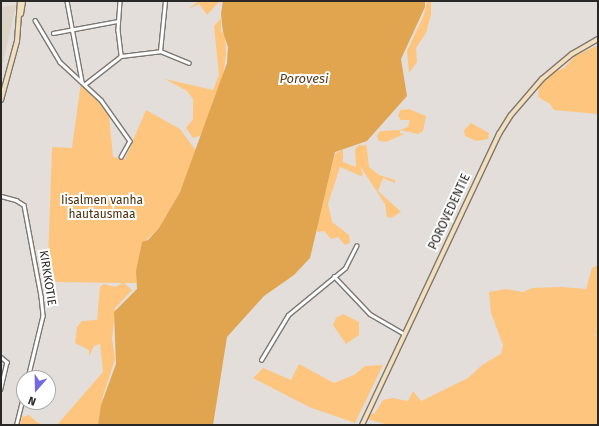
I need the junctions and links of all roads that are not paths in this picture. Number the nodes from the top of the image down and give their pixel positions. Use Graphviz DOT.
graph roads {
  1 [pos="20,1"];
  2 [pos="23,1"];
  3 [pos="67,1"];
  4 [pos="120,1"];
  5 [pos="165,1"];
  6 [pos="35,20"];
  7 [pos="118,21"];
  8 [pos="19,24"];
  9 [pos="73,29"];
  10 [pos="53,33"];
  11 [pos="598,39"];
  12 [pos="160,51"];
  13 [pos="121,56"];
  14 [pos="189,63"];
  15 [pos="82,81"];
  16 [pos="85,84"];
  17 [pos="1,100"];
  18 [pos="121,157"];
  19 [pos="1,196"];
  20 [pos="356,246"];
  21 [pos="334,276"];
  22 [pos="404,334"];
  23 [pos="1,357"];
  24 [pos="261,360"];
  25 [pos="30,370"];
  26 [pos="1,388"];
  27 [pos="20,410"];
  28 [pos="16,425"];
  29 [pos="362,425"];
  1 -- 8 [label="street"];
  2 -- 8 [label="street"];
  3 -- 9 [label="street"];
  4 -- 7 [label="street"];
  5 -- 12 [label="street"];
  6 -- 15 [label="street"];
  7 -- 9 [label="street"];
  7 -- 13 [label="street"];
  8 -- 17 [label="street"];
  9 -- 10 [label="street"];
  9 -- 15 [label="street"];
  11 -- 22 [label="street, POROVEDENTIE"];
  12 -- 13 [label="street"];
  12 -- 14 [label="street"];
  13 -- 16 [label="street"];
  15 -- 16 [label="street"];
  16 -- 18 [label="street"];
  19 -- 25 [label="street, KIRKKOTIE"];
  20 -- 21 [label="street"];
  21 -- 22 [label="street"];
  21 -- 24 [label="street"];
  22 -- 29 [label="street, POROVEDENTIE"];
  23 -- 26 [label="street"];
  27 -- 28 [label="street"];
}
